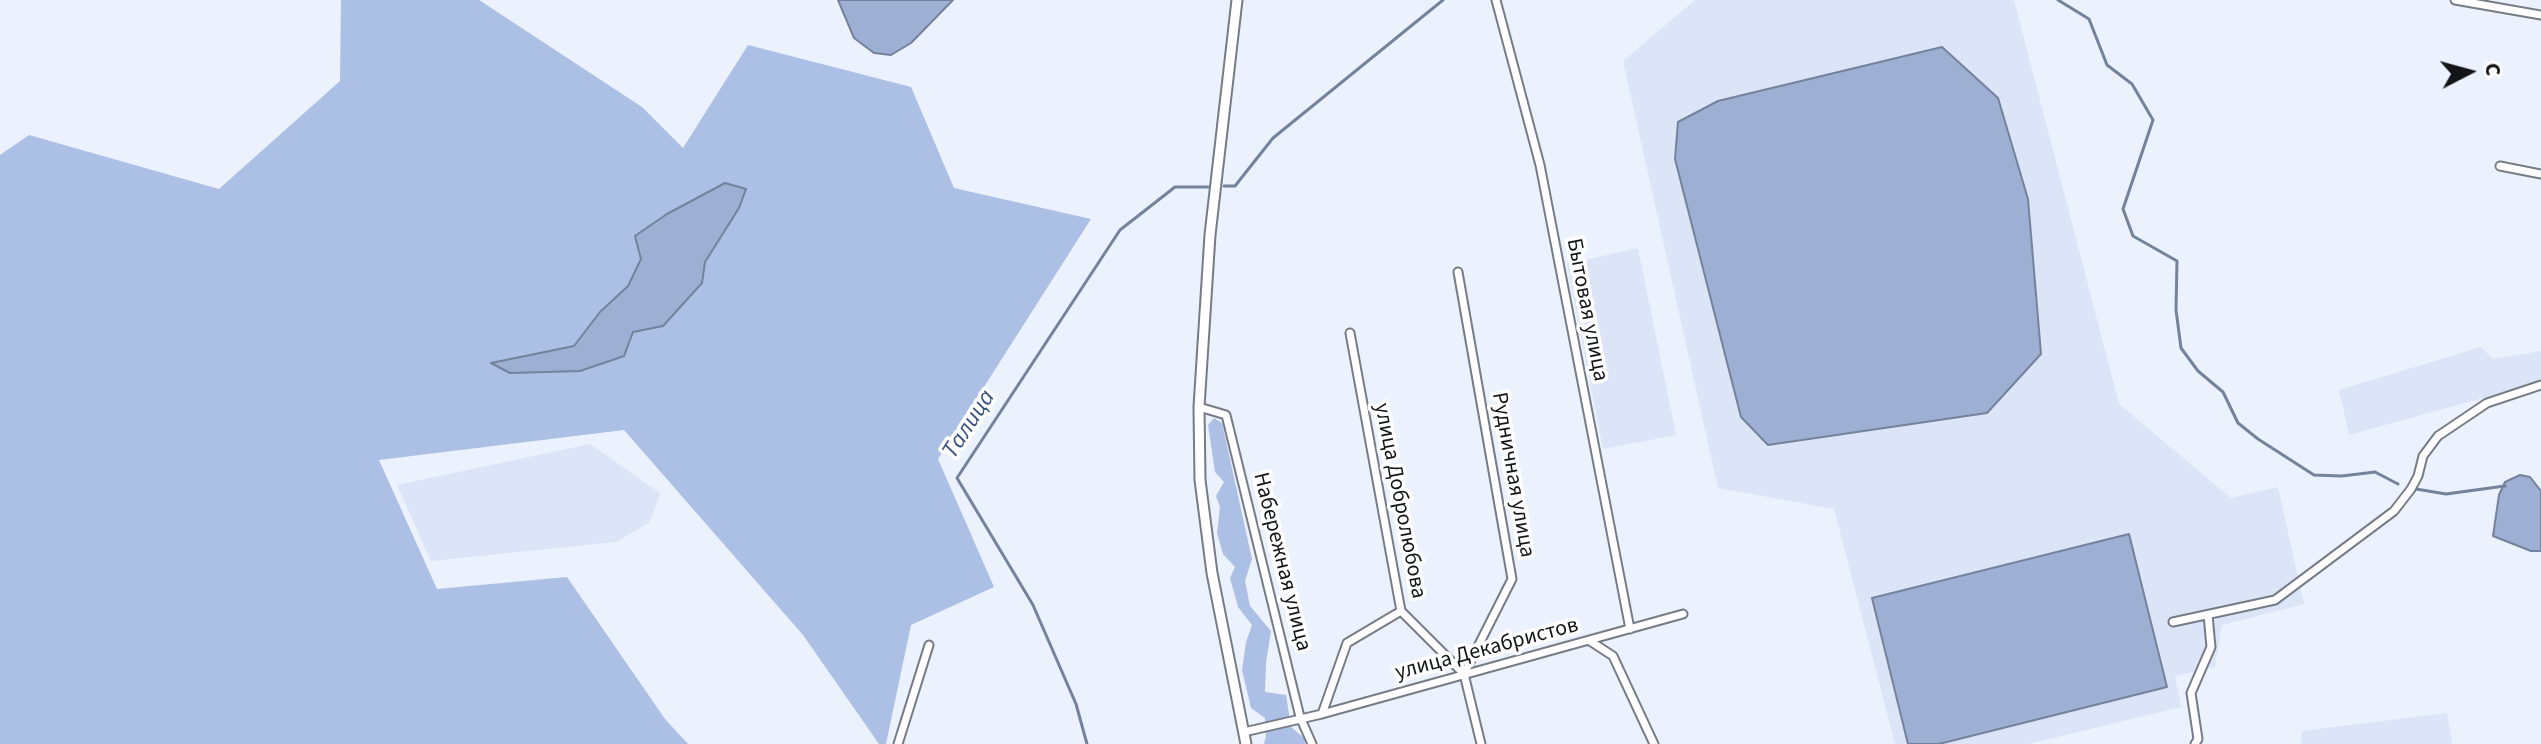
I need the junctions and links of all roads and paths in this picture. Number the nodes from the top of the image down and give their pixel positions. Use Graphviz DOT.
graph roads {
  1 [pos="1237,0"];
  2 [pos="1496,0"];
  3 [pos="2455,0"];
  4 [pos="2541,15"];
  5 [pos="2500,166"];
  6 [pos="2541,174"];
  7 [pos="1458,272"];
  8 [pos="1350,333"];
  9 [pos="2541,385"];
  10 [pos="1199,407"];
  11 [pos="1401,611"];
  12 [pos="1683,614"];
  13 [pos="2208,615"];
  14 [pos="2173,622"];
  15 [pos="1630,629"];
  16 [pos="1590,641"];
  17 [pos="929,645"];
  18 [pos="1464,674"];
  19 [pos="1322,714"];
  20 [pos="1300,717"];
  21 [pos="1244,732"];
  22 [pos="898,744"];
  23 [pos="1246,744"];
  24 [pos="1312,744"];
  25 [pos="1481,744"];
  26 [pos="1654,744"];
  27 [pos="2195,744"];
  1 -- 10 [label="street"];
  2 -- 15 [label="street, Бытовая улица"];
  3 -- 4 [label="street"];
  5 -- 6 [label="street"];
  7 -- 18 [label="street, Рудничная улица"];
  8 -- 11 [label="street, улица Добролюбова"];
  9 -- 13 [label="street"];
  10 -- 20 [label="street, Набережная улица"];
  10 -- 21 [label="street"];
  11 -- 18 [label="street, улица Добролюбова"];
  11 -- 19 [label="street"];
  12 -- 15 [label="street, улица Декабристов"];
  13 -- 14 [label="street"];
  13 -- 27 [label="street"];
  15 -- 16 [label="street, улица Декабристов"];
  16 -- 18 [label="street, улица Декабристов"];
  16 -- 26 [label="street"];
  17 -- 22 [label="street"];
  18 -- 19 [label="street, улица Декабристов"];
  18 -- 25 [label="street"];
  19 -- 20 [label="street, улица Декабристов"];
  20 -- 21 [label="street, улица Декабристов"];
  20 -- 24 [label="street, Набережная улица"];
  21 -- 23 [label="street"];
}
